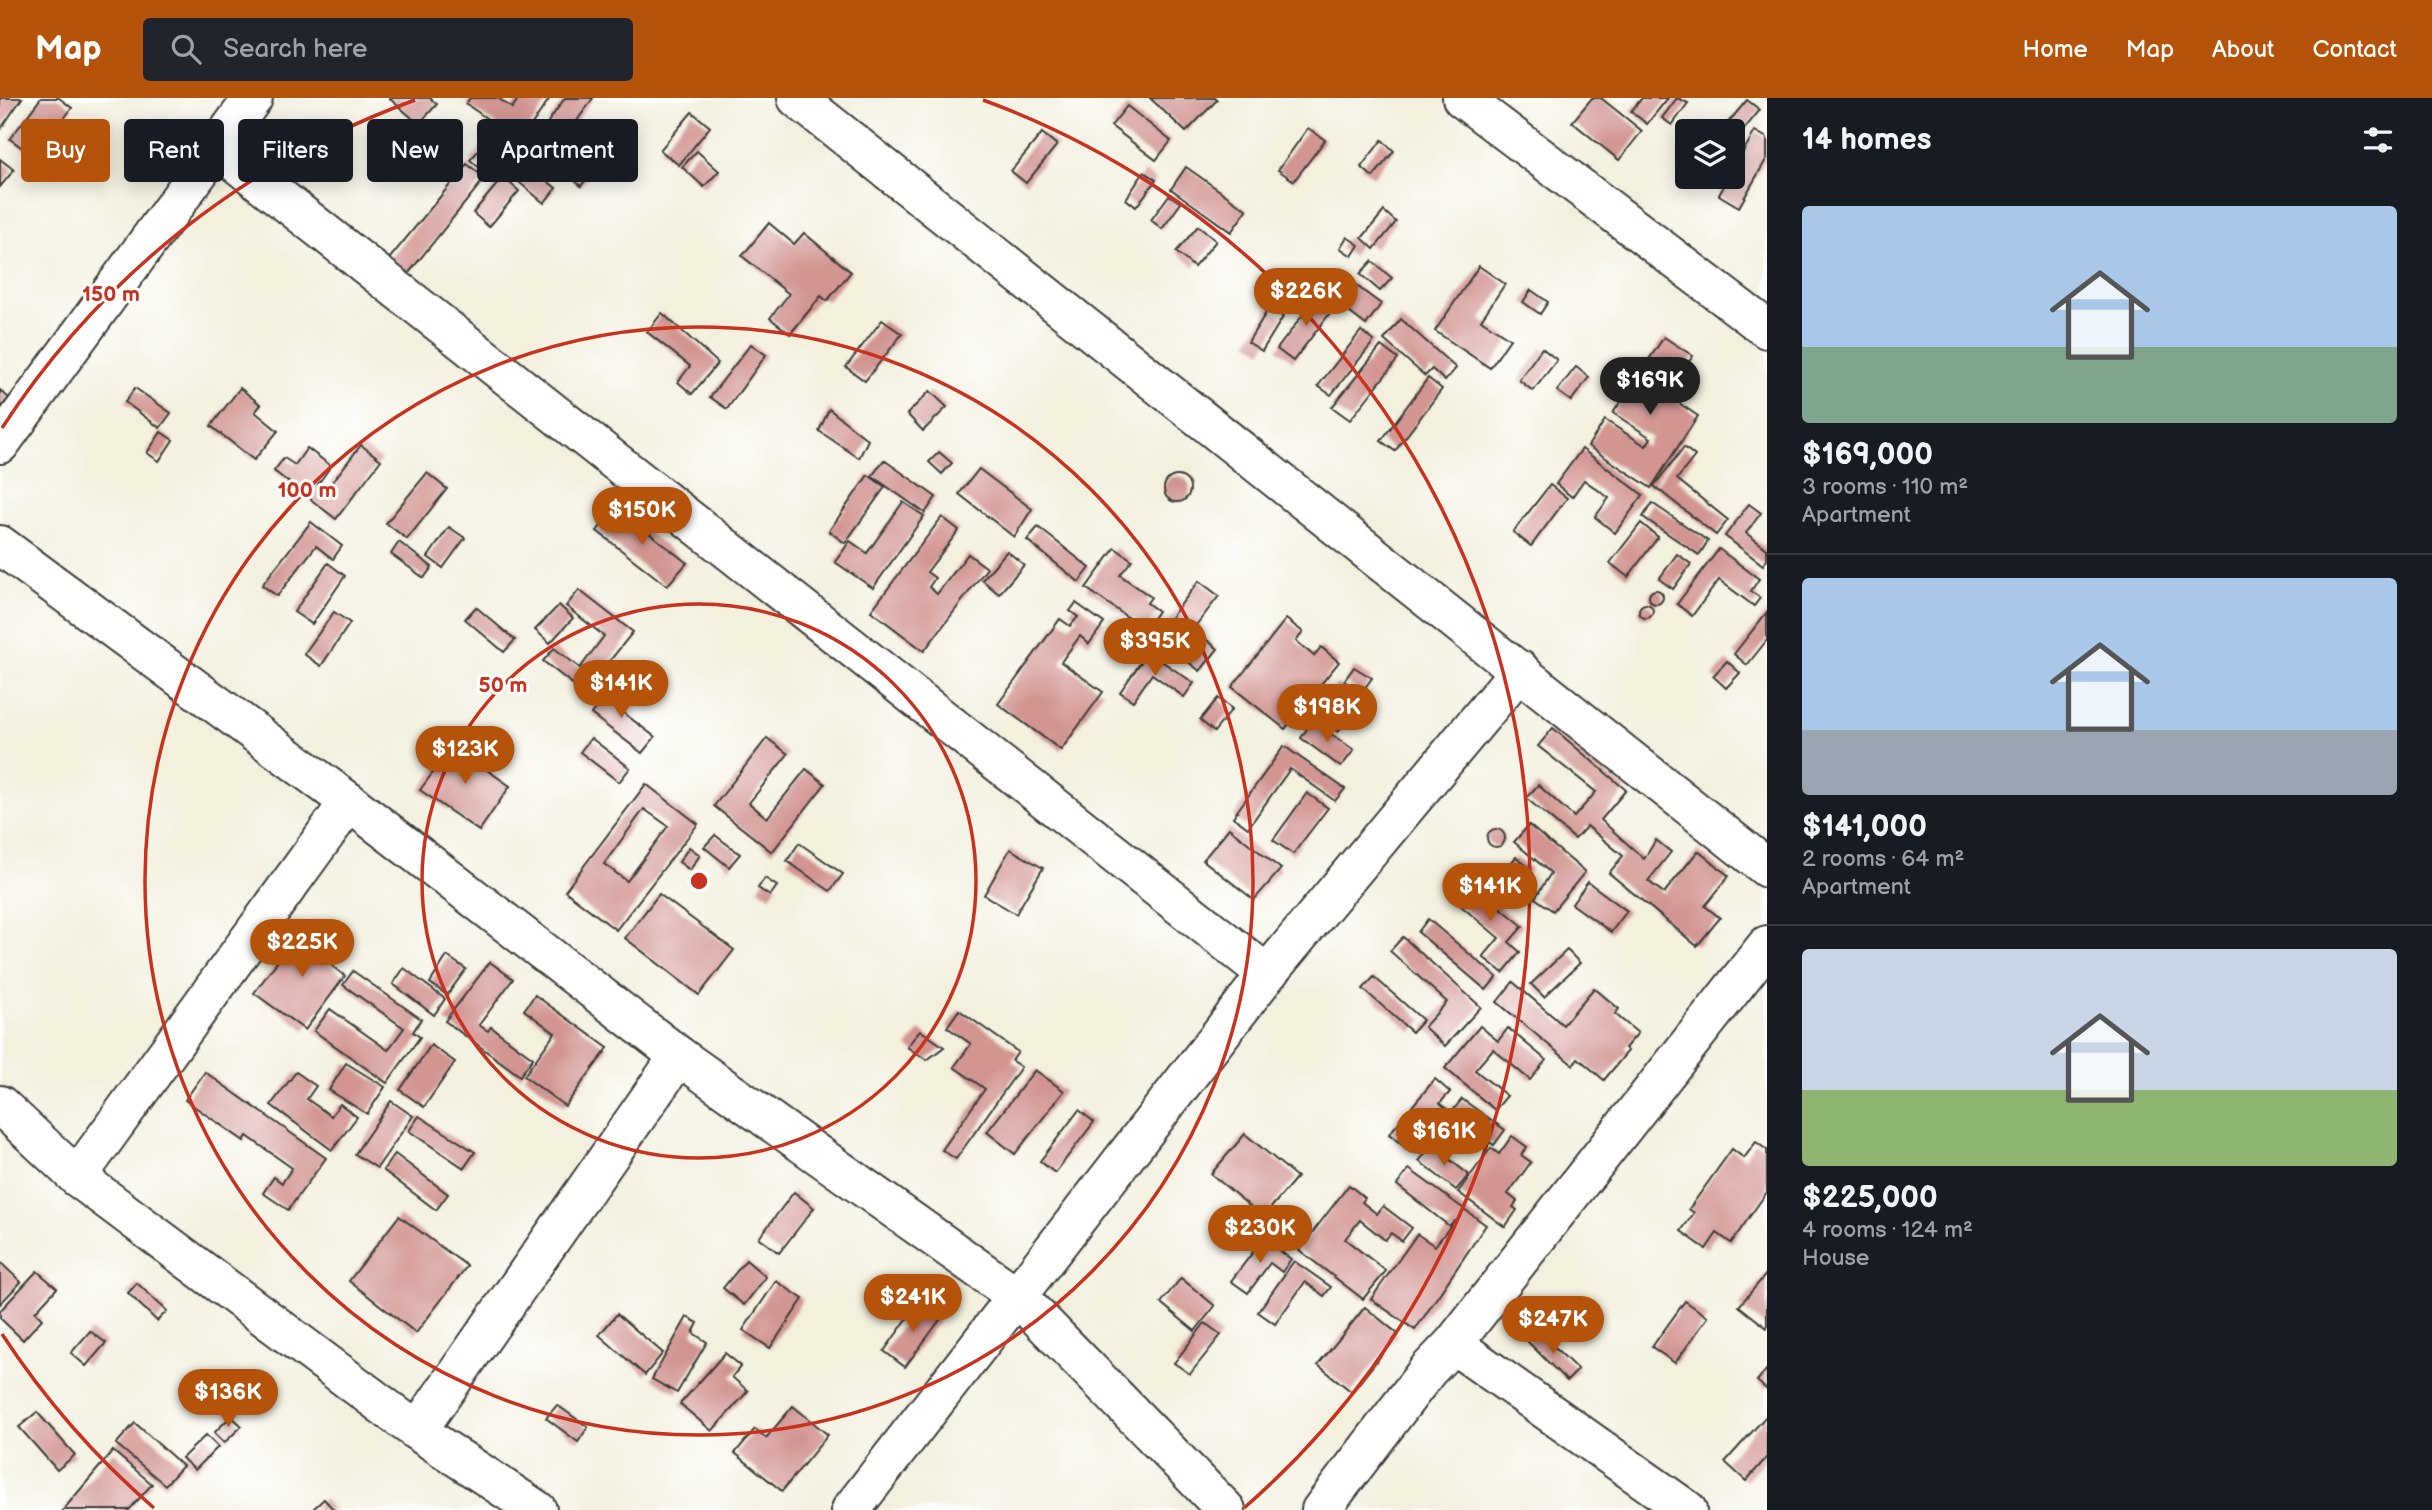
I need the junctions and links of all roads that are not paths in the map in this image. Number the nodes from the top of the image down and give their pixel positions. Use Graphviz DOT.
graph roads {
  1 [pos="253,98"];
  2 [pos="797,98"];
  3 [pos="1462,98"];
  4 [pos="224,138"];
  5 [pos="224,154"];
  6 [pos="192,182"];
  7 [pos="1767,329"];
  8 [pos="0,444"];
  9 [pos="0,545"];
  10 [pos="1520,670"];
  11 [pos="349,802"];
  12 [pos="1767,868"];
  13 [pos="1767,944"];
  14 [pos="1267,974"];
  15 [pos="679,1056"];
  16 [pos="0,1105"];
  17 [pos="77,1177"];
  18 [pos="1018,1297"];
  19 [pos="1453,1344"];
  20 [pos="417,1431"];
  21 [pos="537,1510"];
  22 [pos="851,1510"];
  23 [pos="1226,1510"];
  24 [pos="1321,1510"];
  25 [pos="1686,1510"];
  1 -- 4 [label="street"];
  2 -- 10 [label="street"];
  3 -- 7 [label="street"];
  5 -- 14 [label="street"];
  6 -- 8 [label="street"];
  9 -- 11 [label="street"];
  10 -- 12 [label="street"];
  10 -- 14 [label="street"];
  11 -- 15 [label="street"];
  11 -- 17 [label="street"];
  13 -- 19 [label="street"];
  14 -- 18 [label="street"];
  15 -- 18 [label="street"];
  15 -- 20 [label="street"];
  16 -- 17 [label="street"];
  17 -- 20 [label="street"];
  18 -- 22 [label="street"];
  18 -- 23 [label="street"];
  19 -- 24 [label="street"];
  19 -- 25 [label="street"];
  20 -- 21 [label="street"];
}
